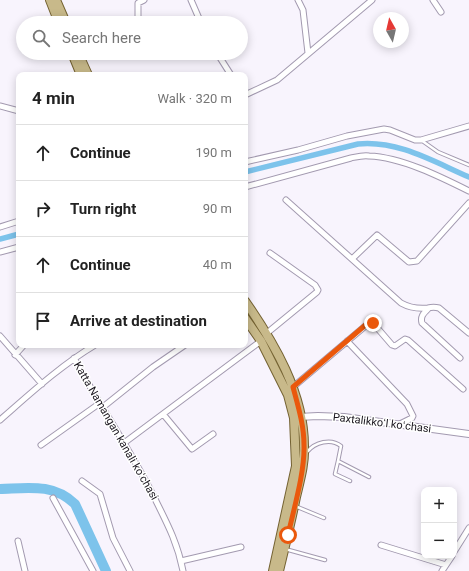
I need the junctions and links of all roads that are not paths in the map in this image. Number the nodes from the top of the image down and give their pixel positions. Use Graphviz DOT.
graph roads {
  1 [pos="50,0"];
  2 [pos="56,0"];
  3 [pos="144,0"];
  4 [pos="191,0"];
  5 [pos="298,0"];
  6 [pos="372,0"];
  7 [pos="433,0"];
  8 [pos="441,12"];
  9 [pos="56,16"];
  10 [pos="63,16"];
  11 [pos="138,16"];
  12 [pos="198,16"];
  13 [pos="308,54"];
  14 [pos="75,60"];
  15 [pos="81,60"];
  16 [pos="221,60"];
  17 [pos="80,72"];
  18 [pos="87,72"];
  19 [pos="229,72"];
  20 [pos="248,93"];
  21 [pos="1,108"];
  22 [pos="16,110"];
  23 [pos="469,126"];
  24 [pos="421,140"];
  25 [pos="248,161"];
  26 [pos="469,165"];
  27 [pos="248,186"];
  28 [pos="469,192"];
  29 [pos="286,200"];
  30 [pos="469,203"];
  31 [pos="16,222"];
  32 [pos="0,227"];
  33 [pos="16,248"];
  34 [pos="0,252"];
  35 [pos="270,253"];
  36 [pos="352,259"];
  37 [pos="248,305"];
  38 [pos="428,308"];
  39 [pos="248,322"];
  40 [pos="267,333"];
  41 [pos="469,333"];
  42 [pos="0,336"];
  43 [pos="261,341"];
  44 [pos="347,341"];
  45 [pos="21,348"];
  46 [pos="90,348"];
  47 [pos="181,348"];
  48 [pos="15,355"];
  49 [pos="74,358"];
  50 [pos="460,358"];
  51 [pos="42,384"];
  52 [pos="293,387"];
  53 [pos="463,389"];
  54 [pos="102,405"];
  55 [pos="163,414"];
  56 [pos="298,417"];
  57 [pos="0,420"];
  58 [pos="397,425"];
  59 [pos="213,434"];
  60 [pos="469,434"];
  61 [pos="124,443"];
  62 [pos="41,446"];
  63 [pos="304,456"];
  64 [pos="338,461"];
  65 [pos="369,477"];
  66 [pos="82,481"];
  67 [pos="350,481"];
  68 [pos="53,498"];
  69 [pos="294,506"];
  70 [pos="324,518"];
  71 [pos="469,528"];
  72 [pos="18,540"];
  73 [pos="382,546"];
  74 [pos="241,547"];
  75 [pos="457,547"];
  76 [pos="285,549"];
  77 [pos="450,559"];
  78 [pos="325,560"];
  79 [pos="181,561"];
  80 [pos="446,565"];
  81 [pos="25,571"];
  82 [pos="93,571"];
  83 [pos="130,571"];
  84 [pos="183,571"];
  85 [pos="273,571"];
  86 [pos="279,571"];
  87 [pos="442,571"];
  1 -- 9 [label="main road"];
  2 -- 10 [label="main road"];
  3 -- 11 [label="street"];
  4 -- 12 [label="street"];
  5 -- 13 [label="street"];
  6 -- 13 [label="street"];
  7 -- 8 [label="street"];
  13 -- 20 [label="street"];
  14 -- 17 [label="main road"];
  15 -- 18 [label="main road"];
  16 -- 19 [label="street"];
  21 -- 22 [label="street"];
  23 -- 24 [label="street"];
  24 -- 25 [label="street"];
  24 -- 26 [label="lane"];
  27 -- 28 [label="street"];
  29 -- 36 [label="street"];
  30 -- 36 [label="street"];
  31 -- 32 [label="street"];
  33 -- 34 [label="street"];
  35 -- 40 [label="street"];
  36 -- 38 [label="street"];
  37 -- 40 [label="main road"];
  38 -- 41 [label="street"];
  38 -- 50 [label="street"];
  39 -- 43 [label="main road"];
  40 -- 52 [label="main road"];
  42 -- 48 [label="street"];
  43 -- 55 [label="street"];
  43 -- 56 [label="main road"];
  44 -- 52 [label="street"];
  44 -- 53 [label="street"];
  44 -- 58 [label="street"];
  45 -- 48 [label="street"];
  46 -- 49 [label="street"];
  47 -- 54 [label="street"];
  48 -- 51 [label="street"];
  49 -- 51 [label="street, Katta Namangan kanali koʻchasi"];
  49 -- 54 [label="street, Katta Namangan kanali koʻchasi"];
  51 -- 57 [label="street, Katta Namangan kanali koʻchasi"];
  52 -- 56 [label="main road"];
  54 -- 61 [label="street, Katta Namangan kanali koʻchasi"];
  54 -- 62 [label="street"];
  55 -- 59 [label="street"];
  55 -- 61 [label="street"];
  56 -- 58 [label="street, Paxtalikkoʻl koʻchasi"];
  56 -- 63 [label="main road"];
  56 -- 85 [label="main road"];
  58 -- 60 [label="street, Paxtalikkoʻl koʻchasi"];
  61 -- 79 [label="street, Katta Namangan kanali koʻchasi"];
  63 -- 64 [label="lane"];
  63 -- 69 [label="main road"];
  64 -- 65 [label="lane"];
  64 -- 67 [label="lane"];
  66 -- 83 [label="street"];
  68 -- 82 [label="street"];
  69 -- 70 [label="lane"];
  69 -- 76 [label="main road"];
  71 -- 75 [label="street"];
  72 -- 81 [label="street"];
  73 -- 80 [label="street"];
  74 -- 79 [label="street"];
  76 -- 78 [label="lane"];
  76 -- 86 [label="main road"];
  77 -- 80 [label="street"];
  79 -- 84 [label="street, Katta Namangan kanali koʻchasi"];
  80 -- 87 [label="street"];
}
